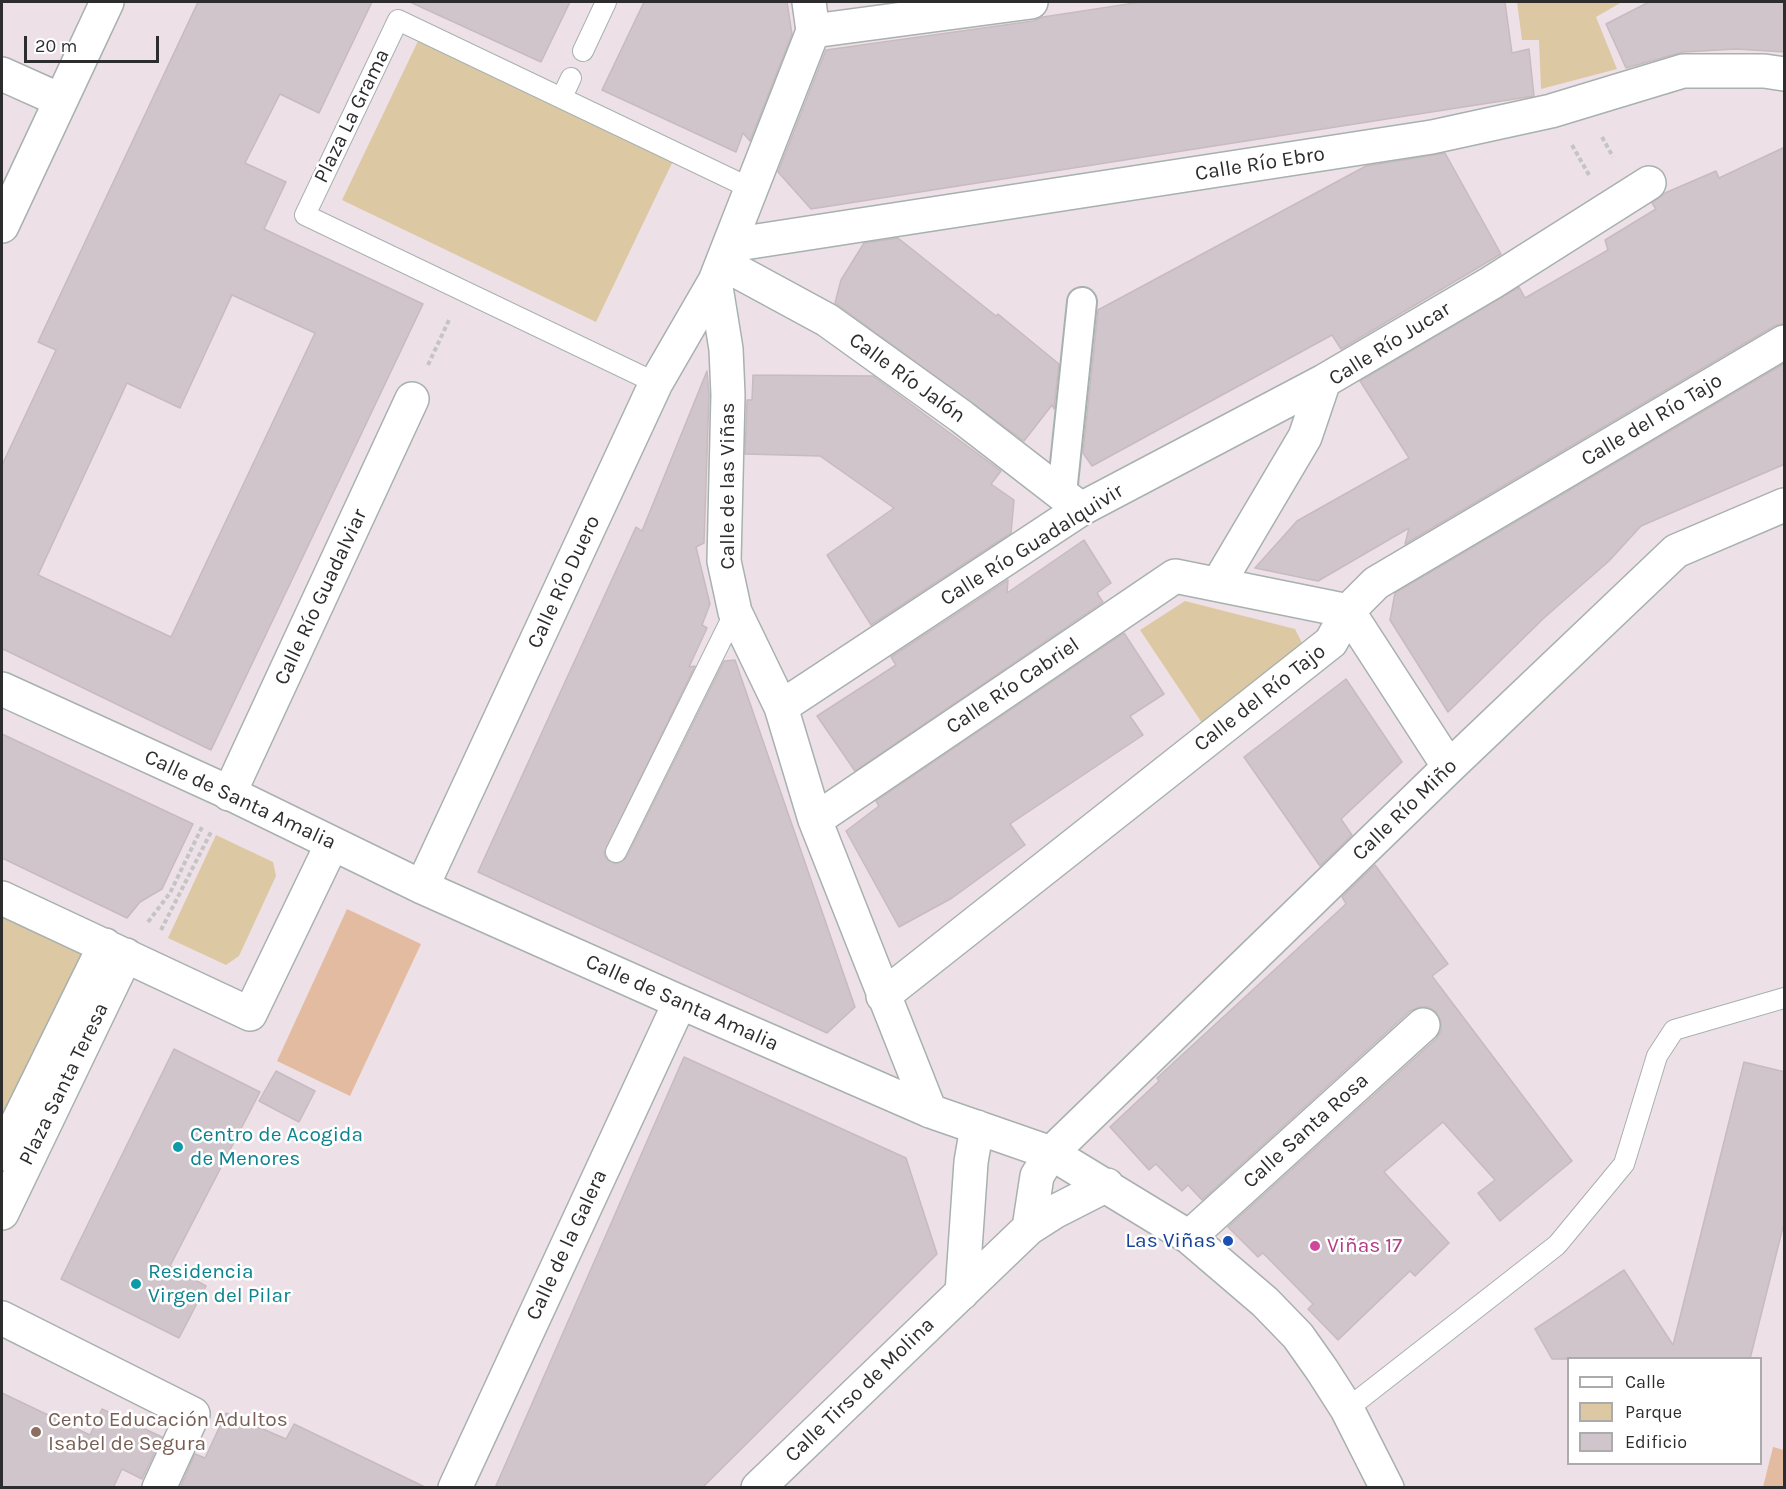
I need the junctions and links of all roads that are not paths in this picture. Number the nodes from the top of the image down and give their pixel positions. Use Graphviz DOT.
graph roads {
  1 [pos="107,2"];
  2 [pos="606,2"];
  3 [pos="1025,2"];
  4 [pos="811,16"];
  5 [pos="583,51"];
  6 [pos="2,74"];
  7 [pos="1785,74"];
  8 [pos="571,78"];
  9 [pos="562,97"];
  10 [pos="60,100"];
  11 [pos="1649,183"];
  12 [pos="752,189"];
  13 [pos="2,226"];
  14 [pos="723,263"];
  15 [pos="1082,302"];
  16 [pos="1785,342"];
  17 [pos="1324,381"];
  18 [pos="656,383"];
  19 [pos="412,399"];
  20 [pos="1072,501"];
  21 [pos="1785,506"];
  22 [pos="1218,584"];
  23 [pos="1348,611"];
  24 [pos="735,612"];
  25 [pos="2,689"];
  26 [pos="781,707"];
  27 [pos="1449,767"];
  28 [pos="229,794"];
  29 [pos="815,820"];
  30 [pos="332,844"];
  31 [pos="616,852"];
  32 [pos="422,887"];
  33 [pos="2,898"];
  34 [pos="129,948"];
  35 [pos="883,996"];
  36 [pos="1785,998"];
  37 [pos="680,1002"];
  38 [pos="1423,1025"];
  39 [pos="930,1111"];
  40 [pos="976,1127"];
  41 [pos="1051,1153"];
  42 [pos="2,1154"];
  43 [pos="1107,1185"];
  44 [pos="2,1213"];
  45 [pos="1029,1228"];
  46 [pos="1189,1237"];
  47 [pos="962,1293"];
  48 [pos="2,1318"];
  49 [pos="1347,1409"];
  50 [pos="159,1488"];
  51 [pos="455,1488"];
  52 [pos="758,1488"];
  53 [pos="1387,1488"];
  1 -- 10 [label="street"];
  2 -- 5 [label="lane"];
  3 -- 4 [label="street"];
  4 -- 12 [label="street, Calle de las Viñas"];
  6 -- 10 [label="street"];
  7 -- 14 [label="street, Calle Río Ebro"];
  8 -- 9 [label="lane"];
  9 -- 12 [label="lane, Plaza La Grama"];
  9 -- 18 [label="lane, Plaza La Grama"];
  10 -- 13 [label="street"];
  11 -- 17 [label="street, Calle Río Jucar"];
  12 -- 14 [label="street, Calle de las Viñas"];
  14 -- 18 [label="street, Calle Río Duero"];
  14 -- 20 [label="street, Calle Río Jalón"];
  14 -- 24 [label="street, Calle de las Viñas"];
  15 -- 20 [label="street"];
  16 -- 23 [label="street, Calle del Río Tajo"];
  17 -- 20 [label="street, Calle Río Guadalquivir"];
  17 -- 22 [label="street, Calle Río Jucar"];
  18 -- 32 [label="street, Calle Río Duero"];
  19 -- 28 [label="street, Calle Río Guadalviar"];
  20 -- 26 [label="street, Calle Río Guadalquivir"];
  21 -- 27 [label="street, Calle Río Miño"];
  22 -- 23 [label="street, Calle Río Cabriel"];
  22 -- 29 [label="street, Calle Río Cabriel"];
  23 -- 27 [label="street"];
  23 -- 35 [label="street, Calle del Río Tajo"];
  24 -- 26 [label="street, Calle de las Viñas"];
  24 -- 31 [label="lane"];
  25 -- 28 [label="street, Calle de Santa Amalia"];
  26 -- 29 [label="street, Calle de las Viñas"];
  27 -- 41 [label="street, Calle Río Miño"];
  28 -- 30 [label="street, Calle de Santa Amalia"];
  29 -- 35 [label="street, Calle de las Viñas"];
  30 -- 32 [label="street, Calle de Santa Amalia"];
  30 -- 34 [label="street"];
  32 -- 37 [label="street, Calle de Santa Amalia"];
  33 -- 34 [label="street"];
  34 -- 42 [label="street"];
  34 -- 44 [label="street, Plaza Santa Teresa"];
  35 -- 39 [label="street"];
  36 -- 49 [label="lane"];
  37 -- 39 [label="street, Calle de Santa Amalia"];
  37 -- 51 [label="street, Calle de la Galera"];
  38 -- 46 [label="street, Calle Santa Rosa"];
  39 -- 40 [label="street, Calle de Santa Amalia"];
  40 -- 41 [label="street, Calle de Santa Amalia"];
  40 -- 47 [label="street"];
  41 -- 43 [label="street, Calle de Santa Amalia"];
  41 -- 45 [label="street"];
  43 -- 45 [label="street, Calle Tirso de Molina"];
  43 -- 46 [label="street, Calle de Santa Amalia"];
  45 -- 47 [label="street, Calle Tirso de Molina"];
  46 -- 49 [label="street, Calle de Santa Amalia"];
  47 -- 52 [label="street, Calle Tirso de Molina"];
  48 -- 50 [label="street"];
  49 -- 53 [label="street, Calle de Santa Amalia"];
}
